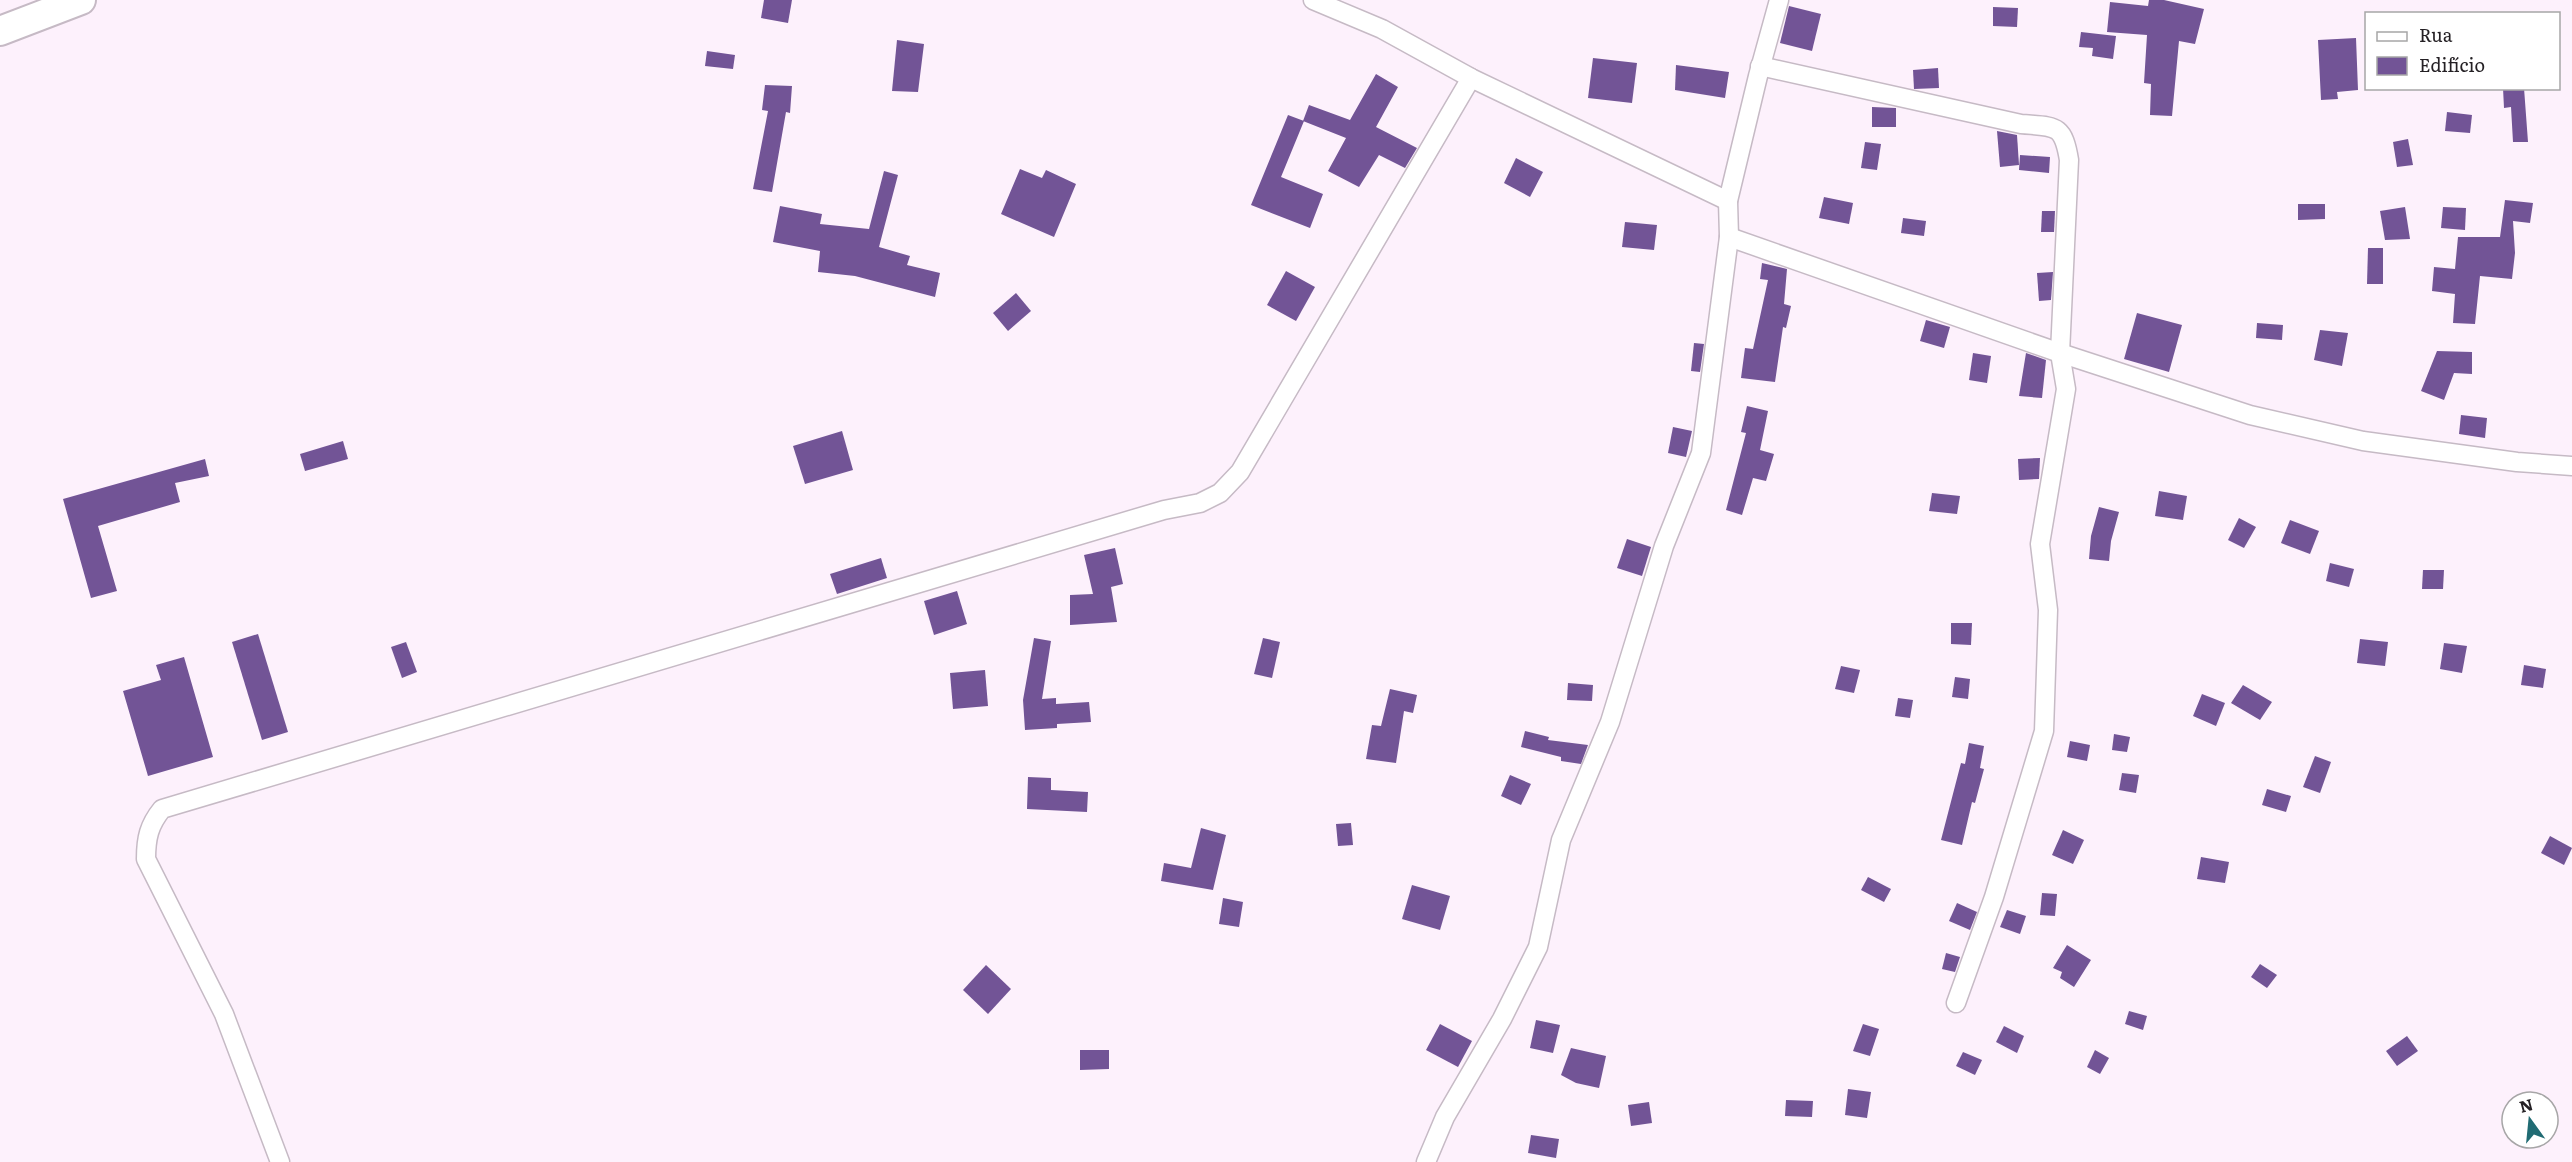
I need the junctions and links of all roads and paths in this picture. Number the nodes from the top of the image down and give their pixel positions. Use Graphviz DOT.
graph roads {
  1 [pos="81,0"];
  2 [pos="1313,0"];
  3 [pos="1779,0"];
  4 [pos="0,31"];
  5 [pos="1760,66"];
  6 [pos="1471,78"];
  7 [pos="1728,201"];
  8 [pos="1729,237"];
  9 [pos="2060,353"];
  10 [pos="2572,466"];
  11 [pos="1956,1003"];
  12 [pos="280,1162"];
  13 [pos="1426,1162"];
  1 -- 4 [label="main road"];
  2 -- 6 [label="street"];
  3 -- 5 [label="street"];
  5 -- 7 [label="street"];
  5 -- 9 [label="street"];
  6 -- 7 [label="street"];
  6 -- 12 [label="street"];
  7 -- 8 [label="street"];
  8 -- 9 [label="street"];
  8 -- 13 [label="street"];
  9 -- 10 [label="street"];
  9 -- 11 [label="street"];
}
